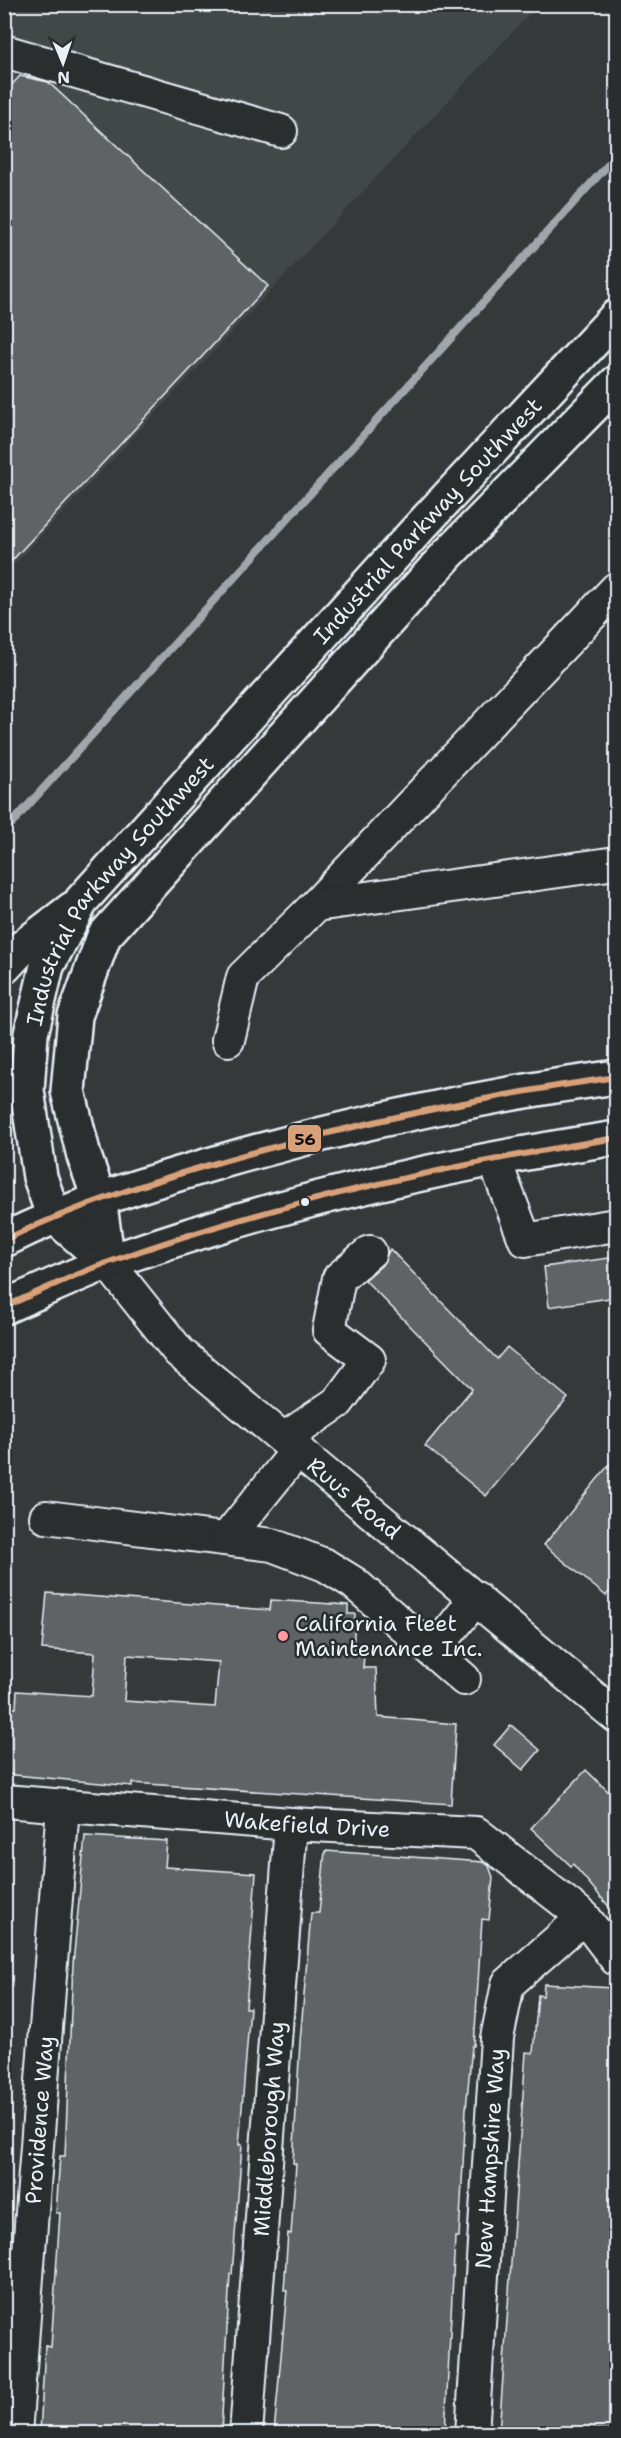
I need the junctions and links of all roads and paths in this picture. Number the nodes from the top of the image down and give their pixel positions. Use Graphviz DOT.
graph roads {
  1 [pos="4,51"];
  2 [pos="281,131"];
  3 [pos="616,317"];
  4 [pos="616,383"];
  5 [pos="616,589"];
  6 [pos="616,863"];
  7 [pos="82,900"];
  8 [pos="316,905"];
  9 [pos="4,967"];
  10 [pos="228,1040"];
  11 [pos="616,1077"];
  12 [pos="616,1138"];
  13 [pos="494,1158"];
  14 [pos="99,1198"];
  15 [pos="53,1215"];
  16 [pos="616,1226"];
  17 [pos="4,1240"];
  18 [pos="370,1252"];
  19 [pos="108,1263"];
  20 [pos="4,1307"];
  21 [pos="291,1444"];
  22 [pos="46,1517"];
  23 [pos="226,1539"];
  24 [pos="476,1598"];
  25 [pos="433,1652"];
  26 [pos="464,1679"];
  27 [pos="616,1716"];
  28 [pos="4,1800"];
  29 [pos="63,1806"];
  30 [pos="291,1824"];
  31 [pos="584,1917"];
  32 [pos="616,1959"];
  33 [pos="15,2433"];
  34 [pos="246,2433"];
  35 [pos="472,2433"];
  1 -- 2 [label="street"];
  3 -- 7 [label="main road, Industrial Parkway Southwest"];
  4 -- 14 [label="main road, Industrial Parkway Southwest"];
  5 -- 8 [label="street"];
  6 -- 8 [label="street"];
  7 -- 9 [label="main road"];
  7 -- 15 [label="main road, Industrial Parkway Southwest"];
  8 -- 10 [label="street"];
  11 -- 14 [label="main road"];
  12 -- 13 [label="main road"];
  13 -- 16 [label="street"];
  13 -- 19 [label="main road"];
  14 -- 15 [label="main road"];
  14 -- 19 [label="main road, Industrial Parkway Southwest"];
  15 -- 17 [label="main road"];
  15 -- 19 [label="main road"];
  18 -- 21 [label="street"];
  19 -- 20 [label="main road"];
  19 -- 21 [label="street, Ruus Road"];
  21 -- 23 [label="street"];
  21 -- 24 [label="street, Ruus Road"];
  22 -- 23 [label="street"];
  23 -- 25 [label="street"];
  24 -- 25 [label="street"];
  24 -- 27 [label="street, Ruus Road"];
  25 -- 26 [label="street"];
  28 -- 29 [label="street, Wakefield Drive"];
  29 -- 30 [label="street, Wakefield Drive"];
  29 -- 33 [label="street, Providence Way"];
  30 -- 31 [label="street, Wakefield Drive"];
  30 -- 34 [label="street, Middleborough Way"];
  31 -- 32 [label="street, Wakefield Drive"];
  31 -- 35 [label="street, New Hampshire Way"];
}
